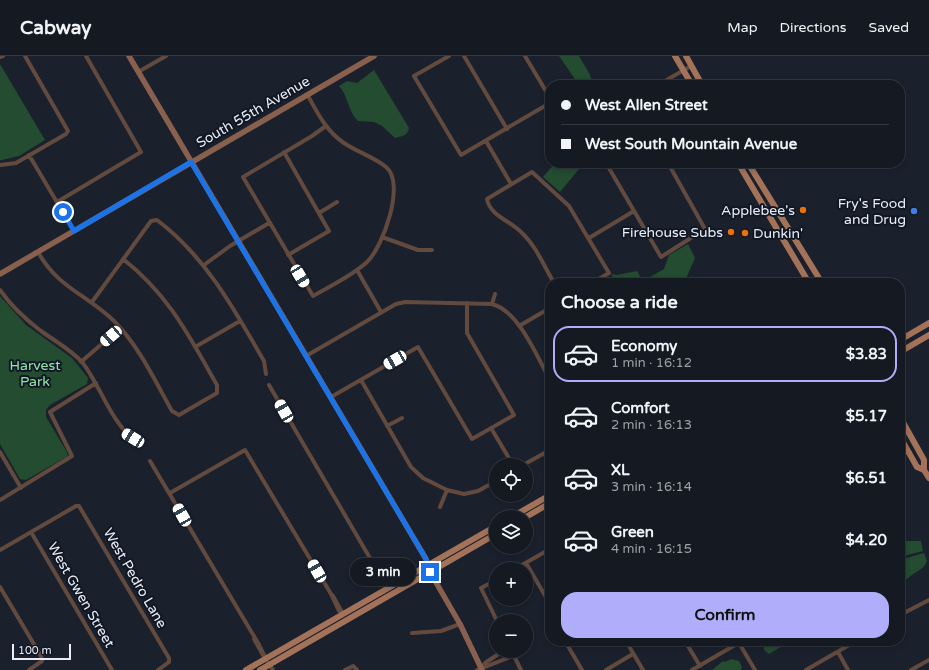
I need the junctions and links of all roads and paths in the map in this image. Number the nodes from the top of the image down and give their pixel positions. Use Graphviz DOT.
graph roads {
  1 [pos="25,56"];
  2 [pos="86,56"];
  3 [pos="129,56"];
  4 [pos="166,56"];
  5 [pos="374,56"];
  6 [pos="449,56"];
  7 [pos="464,56"];
  8 [pos="525,56"];
  9 [pos="675,56"];
  10 [pos="686,56"];
  11 [pos="691,66"];
  12 [pos="684,70"];
  13 [pos="138,72"];
  14 [pos="667,80"];
  15 [pos="689,80"];
  16 [pos="699,80"];
  17 [pos="545,90"];
  18 [pos="307,94"];
  19 [pos="545,106"];
  20 [pos="326,126"];
  21 [pos="507,128"];
  22 [pos="486,141"];
  23 [pos="284,152"];
  24 [pos="29,156"];
  25 [pos="191,162"];
  26 [pos="0,164"];
  27 [pos="610,168"];
  28 [pos="671,168"];
  29 [pos="741,168"];
  30 [pos="751,168"];
  31 [pos="511,184"];
  32 [pos="57,202"];
  33 [pos="337,202"];
  34 [pos="634,211"];
  35 [pos="319,213"];
  36 [pos="269,223"];
  37 [pos="74,231"];
  38 [pos="382,237"];
  39 [pos="589,238"];
  40 [pos="238,241"];
  41 [pos="432,250"];
  42 [pos="38,252"];
  43 [pos="288,255"];
  44 [pos="123,260"];
  45 [pos="204,265"];
  46 [pos="357,270"];
  47 [pos="0,274"];
  48 [pos="551,278"];
  49 [pos="600,278"];
  50 [pos="806,278"];
  51 [pos="819,278"];
  52 [pos="0,290"];
  53 [pos="495,294"];
  54 [pos="92,302"];
  55 [pos="467,303"];
  56 [pos="492,304"];
  57 [pos="545,311"];
  58 [pos="381,312"];
  59 [pos="240,320"];
  60 [pos="929,323"];
  61 [pos="519,326"];
  62 [pos="120,328"];
  63 [pos="929,335"];
  64 [pos="905,337"];
  65 [pos="196,347"];
  66 [pos="905,349"];
  67 [pos="306,356"];
  68 [pos="81,362"];
  69 [pos="545,371"];
  70 [pos="266,374"];
  71 [pos="361,380"];
  72 [pos="96,383"];
  73 [pos="270,386"];
  74 [pos="331,397"];
  75 [pos="402,418"];
  76 [pos="387,426"];
  77 [pos="905,426"];
  78 [pos="491,428"];
  79 [pos="133,438"];
  80 [pos="905,446"];
  81 [pos="0,452"];
  82 [pos="544,453"];
  83 [pos="509,458"];
  84 [pos="533,459"];
  85 [pos="150,461"];
  86 [pos="924,470"];
  87 [pos="929,478"];
  88 [pos="489,484"];
  89 [pos="21,488"];
  90 [pos="447,490"];
  91 [pos="170,494"];
  92 [pos="545,498"];
  93 [pos="0,500"];
  94 [pos="440,507"];
  95 [pos="545,507"];
  96 [pos="524,510"];
  97 [pos="533,513"];
  98 [pos="489,530"];
  99 [pos="31,532"];
  100 [pos="489,538"];
  101 [pos="0,550"];
  102 [pos="545,552"];
  103 [pos="528,562"];
  104 [pos="429,565"];
  105 [pos="430,572"];
  106 [pos="533,575"];
  107 [pos="489,584"];
  108 [pos="0,587"];
  109 [pos="388,589"];
  110 [pos="545,595"];
  111 [pos="929,600"];
  112 [pos="489,604"];
  113 [pos="905,612"];
  114 [pos="344,617"];
  115 [pos="460,624"];
  116 [pos="412,633"];
  117 [pos="569,646"];
  118 [pos="629,646"];
  119 [pos="689,646"];
  120 [pos="734,646"];
  121 [pos="743,646"];
  122 [pos="848,646"];
  123 [pos="838,652"];
  124 [pos="633,654"];
  125 [pos="493,658"];
  126 [pos="509,658"];
  127 [pos="513,658"];
  128 [pos="929,660"];
  129 [pos="270,664"];
  130 [pos="700,666"];
  131 [pos="480,669"];
  132 [pos="29,670"];
  133 [pos="112,670"];
  134 [pos="158,670"];
  135 [pos="246,670"];
  136 [pos="260,670"];
  137 [pos="345,670"];
  138 [pos="357,670"];
  139 [pos="521,670"];
  140 [pos="582,670"];
  141 [pos="606,670"];
  142 [pos="643,670"];
  143 [pos="692,670"];
  144 [pos="755,670"];
  145 [pos="806,670"];
  146 [pos="848,670"];
  147 [pos="911,670"];
  1 -- 24 [label="street"];
  2 -- 32 [label="street"];
  3 -- 13 [label="street"];
  4 -- 13 [label="street"];
  5 -- 18 [label="street, South 55th Avenue"];
  6 -- 22 [label="street"];
  7 -- 21 [label="street"];
  8 -- 17 [label="street"];
  9 -- 12 [label="main road"];
  10 -- 11 [label="main road"];
  11 -- 12 [label="street"];
  11 -- 16 [label="main road"];
  12 -- 14 [label="street"];
  12 -- 15 [label="main road"];
  13 -- 25 [label="street"];
  18 -- 20 [label="street"];
  18 -- 25 [label="street, South 55th Avenue"];
  19 -- 21 [label="street"];
  20 -- 23 [label="street"];
  20 -- 38 [label="street"];
  21 -- 22 [label="street"];
  22 -- 31 [label="street"];
  23 -- 35 [label="street"];
  23 -- 36 [label="street"];
  24 -- 26 [label="street"];
  24 -- 32 [label="street"];
  25 -- 37 [label="street, South 55th Avenue"];
  25 -- 40 [label="street"];
  27 -- 34 [label="street"];
  28 -- 34 [label="street"];
  29 -- 50 [label="main road"];
  30 -- 51 [label="main road"];
  31 -- 39 [label="street"];
  31 -- 48 [label="street"];
  32 -- 37 [label="street"];
  33 -- 35 [label="street"];
  34 -- 39 [label="street"];
  35 -- 43 [label="street"];
  36 -- 40 [label="street"];
  36 -- 43 [label="street"];
  37 -- 42 [label="street, South 55th Avenue"];
  38 -- 41 [label="street"];
  38 -- 46 [label="street"];
  39 -- 49 [label="street"];
  40 -- 45 [label="street"];
  40 -- 67 [label="street"];
  42 -- 47 [label="street, South 55th Avenue"];
  42 -- 54 [label="street"];
  43 -- 46 [label="street"];
  44 -- 45 [label="street"];
  44 -- 54 [label="street"];
  44 -- 65 [label="street"];
  45 -- 59 [label="street"];
  46 -- 58 [label="street"];
  52 -- 68 [label="street"];
  53 -- 56 [label="street"];
  54 -- 62 [label="street"];
  55 -- 56 [label="street"];
  55 -- 58 [label="street"];
  55 -- 78 [label="street"];
  56 -- 61 [label="street"];
  57 -- 61 [label="street"];
  58 -- 67 [label="street"];
  59 -- 65 [label="street"];
  59 -- 70 [label="street"];
  60 -- 64 [label="main road"];
  61 -- 69 [label="street"];
  62 -- 65 [label="street"];
  62 -- 68 [label="street"];
  63 -- 66 [label="main road"];
  67 -- 74 [label="street"];
  68 -- 72 [label="street"];
  71 -- 74 [label="street"];
  71 -- 76 [label="street"];
  71 -- 78 [label="street"];
  72 -- 79 [label="street"];
  72 -- 89 [label="street"];
  73 -- 109 [label="street"];
  74 -- 104 [label="street"];
  75 -- 76 [label="street"];
  76 -- 90 [label="street"];
  77 -- 86 [label="main road"];
  78 -- 83 [label="street"];
  80 -- 86 [label="main road"];
  81 -- 89 [label="street"];
  82 -- 84 [label="street"];
  85 -- 91 [label="street"];
  86 -- 87 [label="main road"];
  88 -- 90 [label="street"];
  89 -- 93 [label="street"];
  90 -- 94 [label="street"];
  91 -- 114 [label="street"];
  91 -- 129 [label="street"];
  92 -- 96 [label="main road"];
  95 -- 97 [label="main road"];
  98 -- 104 [label="main road"];
  99 -- 101 [label="street"];
  99 -- 133 [label="street, West Gwen Street"];
  99 -- 134 [label="street, West Pedro Lane"];
  100 -- 105 [label="main road"];
  102 -- 103 [label="street"];
  104 -- 105 [label="street"];
  104 -- 109 [label="main road"];
  105 -- 114 [label="main road"];
  105 -- 115 [label="street"];
  106 -- 110 [label="street"];
  107 -- 112 [label="street"];
  108 -- 132 [label="street"];
  109 -- 114 [label="main road"];
  111 -- 113 [label="street"];
  114 -- 129 [label="main road"];
  115 -- 116 [label="street"];
  115 -- 131 [label="street"];
  117 -- 140 [label="street"];
  118 -- 124 [label="street"];
  119 -- 130 [label="street"];
  120 -- 130 [label="street"];
  121 -- 144 [label="street"];
  122 -- 123 [label="street"];
  123 -- 145 [label="street"];
  123 -- 146 [label="street"];
  124 -- 141 [label="street"];
  124 -- 142 [label="street"];
  125 -- 131 [label="street"];
  126 -- 131 [label="street"];
  127 -- 139 [label="street"];
  128 -- 147 [label="street"];
  129 -- 135 [label="main road"];
  129 -- 136 [label="main road"];
  130 -- 143 [label="street"];
  137 -- 138 [label="street"];
}
